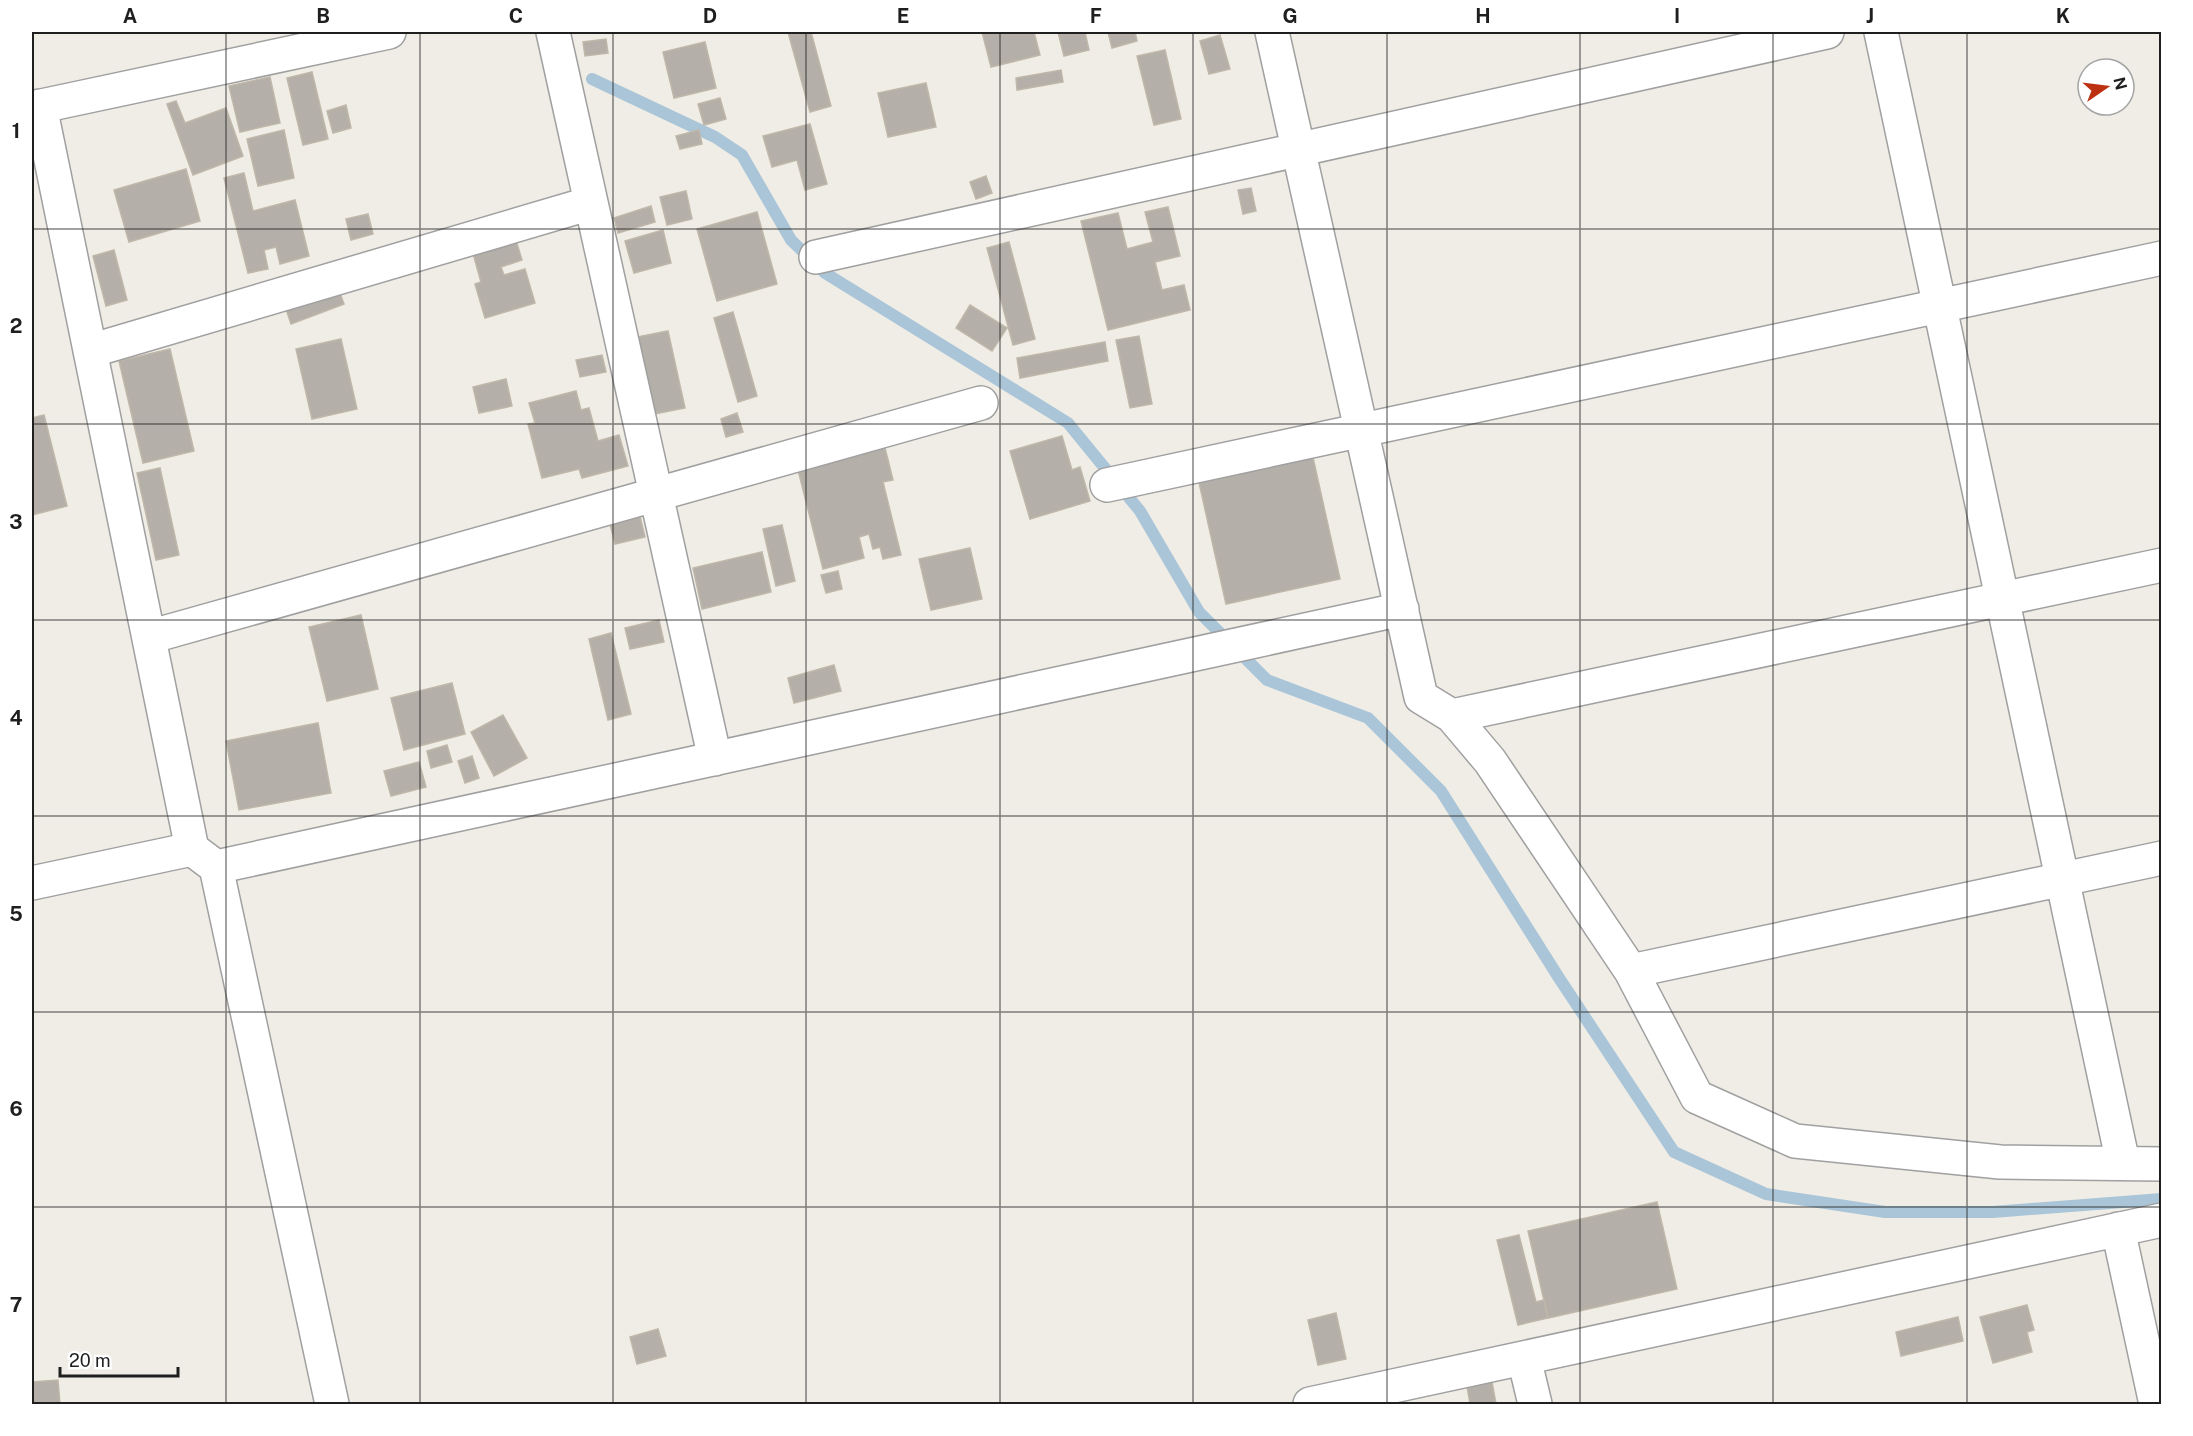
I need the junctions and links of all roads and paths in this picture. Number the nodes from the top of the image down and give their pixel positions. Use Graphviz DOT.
graph roads {
  1 [pos="389,32"];
  2 [pos="553,32"];
  3 [pos="1272,32"];
  4 [pos="1827,32"];
  5 [pos="1881,32"];
  6 [pos="263,45"];
  7 [pos="36,107"];
  8 [pos="1299,149"];
  9 [pos="591,203"];
  10 [pos="816,257"];
  11 [pos="2162,258"];
  12 [pos="1940,306"];
  13 [pos="90,351"];
  14 [pos="981,403"];
  15 [pos="1361,430"];
  16 [pos="1107,485"];
  17 [pos="656,495"];
  18 [pos="2162,565"];
  19 [pos="2002,599"];
  20 [pos="1402,609"];
  21 [pos="149,637"];
  22 [pos="1452,716"];
  23 [pos="715,759"];
  24 [pos="204,858"];
  25 [pos="2162,858"];
  26 [pos="2062,879"];
  27 [pos="32,883"];
  28 [pos="1631,972"];
  29 [pos="2123,1163"];
  30 [pos="2162,1164"];
  31 [pos="2162,1220"];
  32 [pos="2118,1229"];
  33 [pos="1524,1358"];
  34 [pos="332,1404"];
  35 [pos="1310,1404"];
  36 [pos="1534,1404"];
  37 [pos="2157,1404"];
  1 -- 6 [label="street"];
  2 -- 9 [label="street"];
  3 -- 8 [label="street"];
  4 -- 8 [label="street"];
  5 -- 12 [label="street"];
  6 -- 7 [label="street"];
  7 -- 13 [label="street"];
  8 -- 10 [label="street"];
  8 -- 15 [label="street"];
  9 -- 13 [label="street"];
  9 -- 17 [label="street"];
  11 -- 12 [label="street"];
  12 -- 15 [label="street"];
  12 -- 19 [label="street"];
  13 -- 21 [label="street"];
  14 -- 17 [label="street"];
  15 -- 16 [label="street"];
  15 -- 20 [label="street"];
  17 -- 21 [label="street"];
  17 -- 23 [label="street"];
  18 -- 19 [label="street"];
  19 -- 22 [label="street"];
  19 -- 26 [label="street"];
  20 -- 22 [label="street"];
  20 -- 23 [label="street"];
  21 -- 24 [label="street"];
  22 -- 28 [label="street"];
  23 -- 24 [label="street"];
  24 -- 27 [label="street"];
  24 -- 34 [label="street"];
  25 -- 26 [label="street"];
  26 -- 28 [label="street"];
  26 -- 29 [label="street"];
  28 -- 29 [label="street"];
  29 -- 30 [label="street"];
  31 -- 32 [label="street"];
  32 -- 33 [label="street"];
  32 -- 37 [label="street"];
  33 -- 35 [label="street"];
  33 -- 36 [label="street"];
}
